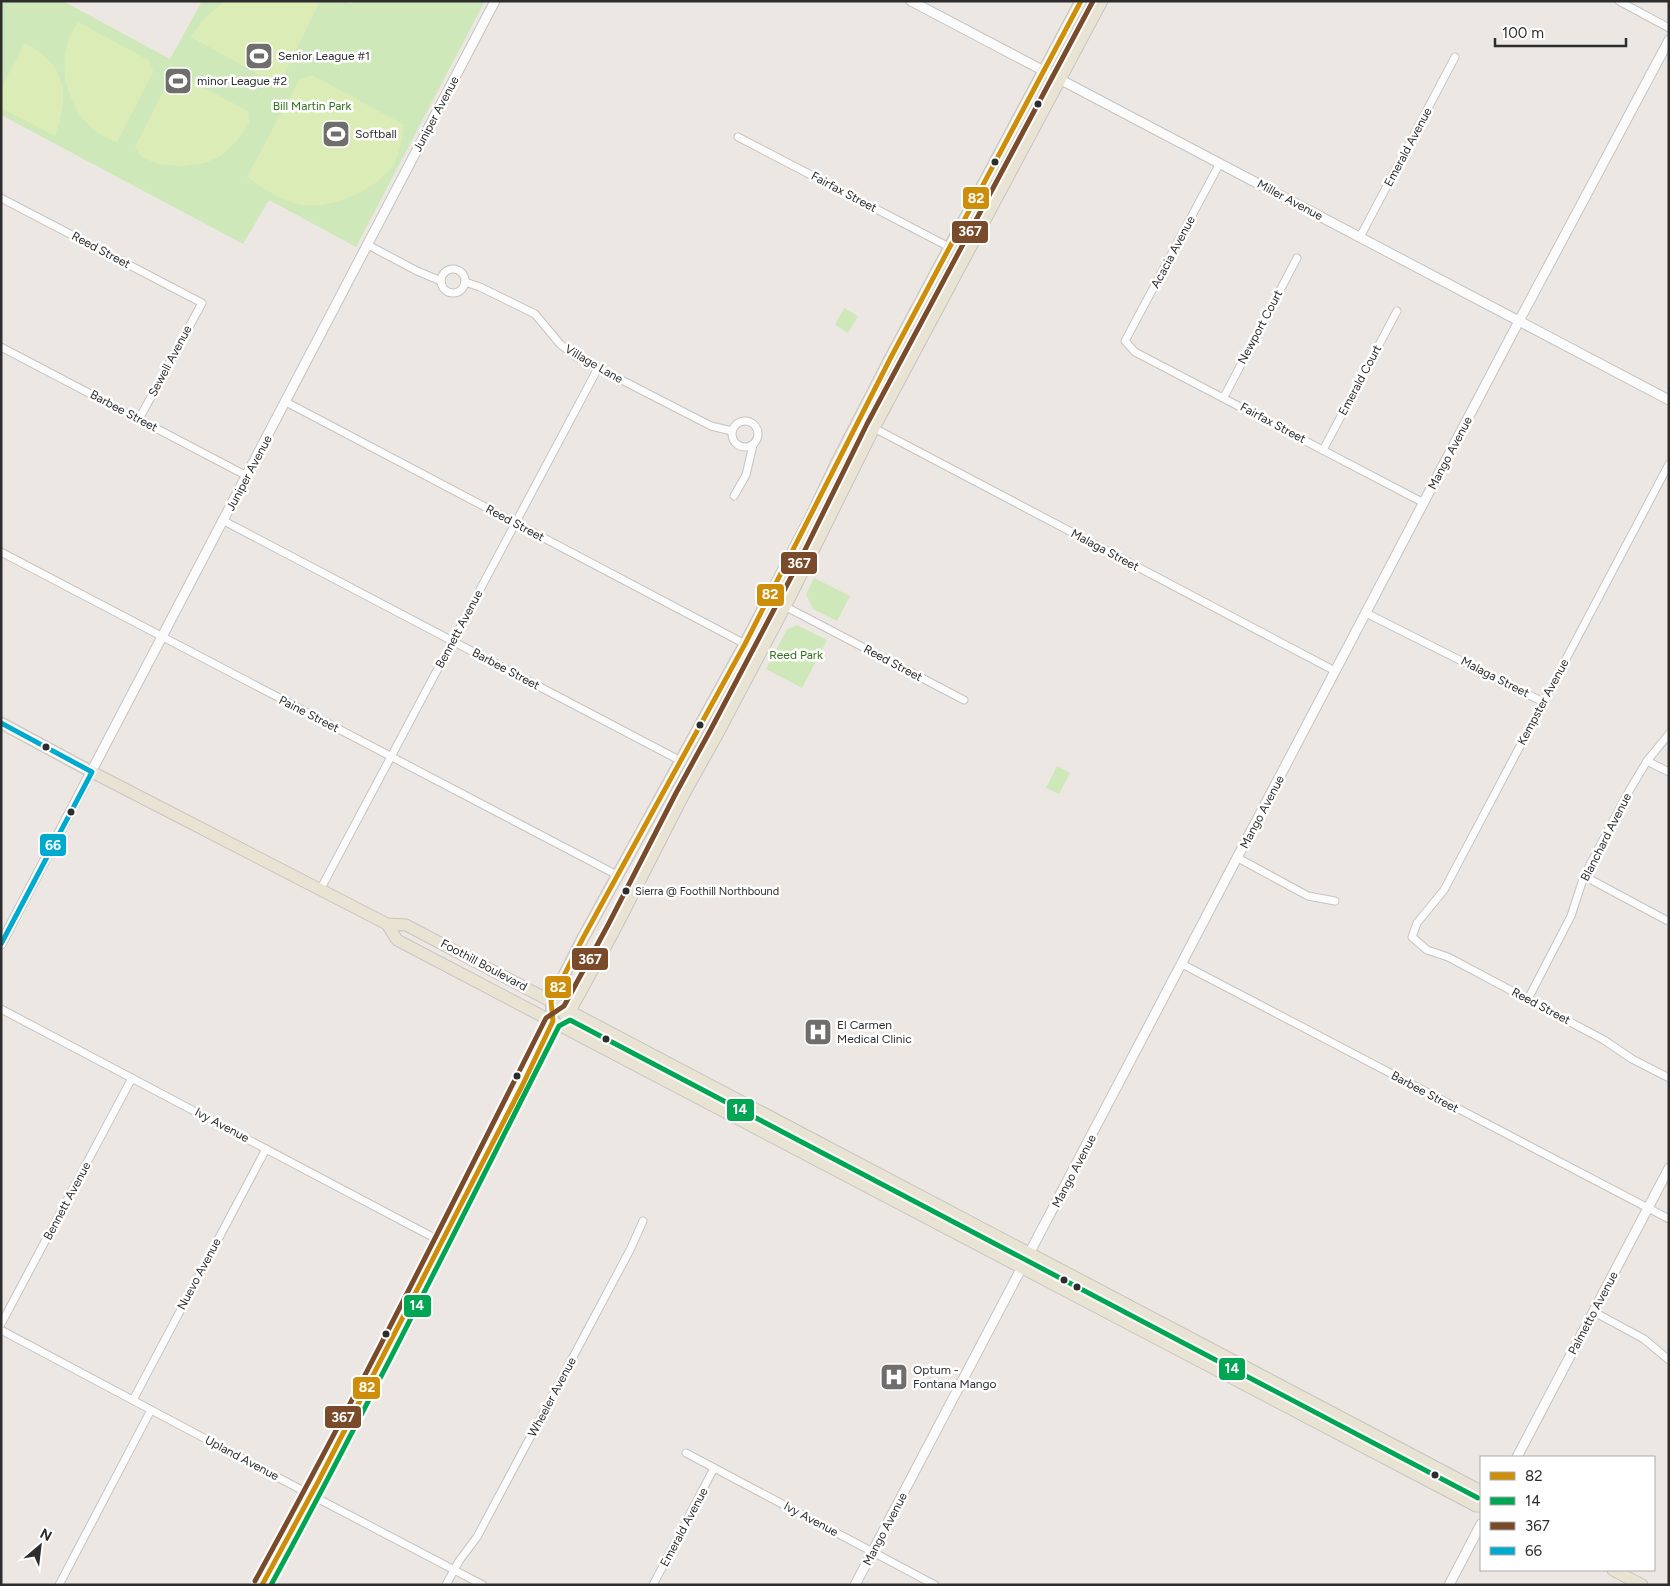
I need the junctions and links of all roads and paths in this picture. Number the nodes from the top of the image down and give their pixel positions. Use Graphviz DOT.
graph roads {
  1 [pos="495,1"];
  2 [pos="911,1"];
  3 [pos="1081,1"];
  4 [pos="1102,1"];
  5 [pos="1619,1"];
  6 [pos="1669,28"];
  7 [pos="1669,40"];
  8 [pos="1455,57"];
  9 [pos="1044,70"];
  10 [pos="1061,79"];
  11 [pos="738,137"];
  12 [pos="1220,163"];
  13 [pos="1,198"];
  14 [pos="1360,237"];
  15 [pos="368,245"];
  16 [pos="951,248"];
  17 [pos="1297,258"];
  18 [pos="441,281"];
  19 [pos="466,282"];
  20 [pos="202,303"];
  21 [pos="1397,311"];
  22 [pos="1519,321"];
  23 [pos="1126,341"];
  24 [pos="1,347"];
  25 [pos="598,368"];
  26 [pos="1224,397"];
  27 [pos="1669,400"];
  28 [pos="286,402"];
  29 [pos="139,419"];
  30 [pos="874,428"];
  31 [pos="732,431"];
  32 [pos="753,445"];
  33 [pos="1323,450"];
  34 [pos="1669,464"];
  35 [pos="247,476"];
  36 [pos="734,496"];
  37 [pos="1424,503"];
  38 [pos="224,521"];
  39 [pos="515,523"];
  40 [pos="1,552"];
  41 [pos="769,598"];
  42 [pos="784,606"];
  43 [pos="1366,612"];
  44 [pos="162,638"];
  45 [pos="452,641"];
  46 [pos="745,644"];
  47 [pos="1335,671"];
  48 [pos="964,700"];
  49 [pos="1543,702"];
  50 [pos="1,723"];
  51 [pos="1669,734"];
  52 [pos="391,757"];
  53 [pos="681,761"];
  54 [pos="1648,761"];
  55 [pos="92,772"];
  56 [pos="1669,772"];
  57 [pos="1238,858"];
  58 [pos="617,875"];
  59 [pos="1584,876"];
  60 [pos="320,890"];
  61 [pos="1335,901"];
  62 [pos="1666,920"];
  63 [pos="387,924"];
  64 [pos="1412,938"];
  65 [pos="1,944"];
  66 [pos="1182,964"];
  67 [pos="1528,999"];
  68 [pos="551,1001"];
  69 [pos="1,1009"];
  70 [pos="570,1011"];
  71 [pos="553,1021"];
  72 [pos="132,1078"];
  73 [pos="1669,1078"];
  74 [pos="266,1149"];
  75 [pos="1669,1168"];
  76 [pos="1648,1208"];
  77 [pos="1669,1219"];
  78 [pos="643,1222"];
  79 [pos="442,1242"];
  80 [pos="1030,1254"];
  81 [pos="1023,1267"];
  82 [pos="1594,1312"];
  83 [pos="1,1324"];
  84 [pos="1,1330"];
  85 [pos="1669,1360"];
  86 [pos="1238,1363"];
  87 [pos="1231,1376"];
  88 [pos="133,1400"];
  89 [pos="151,1410"];
  90 [pos="686,1453"];
  91 [pos="1518,1456"];
  92 [pos="714,1468"];
  93 [pos="1480,1490"];
  94 [pos="311,1495"];
  95 [pos="1480,1506"];
  96 [pos="1480,1526"];
  97 [pos="873,1552"];
  98 [pos="454,1570"];
  99 [pos="1615,1571"];
  100 [pos="59,1585"];
  101 [pos="262,1585"];
  102 [pos="446,1585"];
  103 [pos="483,1585"];
  104 [pos="653,1585"];
  105 [pos="856,1585"];
  106 [pos="935,1585"];
  107 [pos="1449,1585"];
  108 [pos="1642,1585"];
  1 -- 15 [label="street, Juniper Avenue"];
  2 -- 9 [label="street, Miller Avenue"];
  3 -- 9 [label="main road"];
  4 -- 10 [label="main road"];
  5 -- 6 [label="street"];
  7 -- 22 [label="street, Mango Avenue"];
  8 -- 14 [label="street, Emerald Avenue"];
  9 -- 10 [label="street, Miller Avenue"];
  9 -- 16 [label="main road"];
  10 -- 12 [label="street, Miller Avenue"];
  10 -- 30 [label="main road"];
  11 -- 16 [label="street, Fairfax Street"];
  12 -- 14 [label="street, Miller Avenue"];
  12 -- 23 [label="street, Acacia Avenue"];
  13 -- 20 [label="street, Reed Street"];
  14 -- 22 [label="street, Miller Avenue"];
  15 -- 18 [label="street"];
  15 -- 28 [label="street, Juniper Avenue"];
  16 -- 41 [label="main road"];
  17 -- 26 [label="street, Newport Court"];
  18 -- 19 [label="street"];
  18 -- 19 [label="street"];
  19 -- 25 [label="street, Village Lane"];
  20 -- 29 [label="street, Sewell Avenue"];
  21 -- 33 [label="street, Emerald Court"];
  22 -- 27 [label="street, Miller Avenue"];
  22 -- 37 [label="street, Mango Avenue"];
  23 -- 26 [label="street, Fairfax Street"];
  24 -- 29 [label="street, Barbee Street"];
  25 -- 31 [label="street, Village Lane"];
  25 -- 39 [label="street, Bennett Avenue"];
  26 -- 33 [label="street, Fairfax Street"];
  28 -- 35 [label="street, Juniper Avenue"];
  28 -- 39 [label="street, Reed Street"];
  29 -- 35 [label="street, Barbee Street"];
  30 -- 42 [label="main road"];
  30 -- 47 [label="street, Malaga Street"];
  31 -- 32 [label="street"];
  31 -- 32 [label="street"];
  32 -- 36 [label="street"];
  33 -- 37 [label="street, Fairfax Street"];
  34 -- 49 [label="street, Kempster Avenue"];
  35 -- 38 [label="street, Juniper Avenue"];
  37 -- 43 [label="street, Mango Avenue"];
  38 -- 44 [label="street, Juniper Avenue"];
  38 -- 45 [label="street, Barbee Street"];
  39 -- 45 [label="street, Bennett Avenue"];
  39 -- 46 [label="street, Reed Street"];
  40 -- 44 [label="street, Paine Street"];
  41 -- 42 [label="street, Reed Street"];
  41 -- 46 [label="main road"];
  42 -- 48 [label="street, Reed Street"];
  42 -- 70 [label="main road"];
  43 -- 47 [label="street, Mango Avenue"];
  43 -- 49 [label="street, Malaga Street"];
  44 -- 52 [label="street, Paine Street"];
  44 -- 55 [label="street, Juniper Avenue"];
  45 -- 52 [label="street, Bennett Avenue"];
  45 -- 53 [label="street, Barbee Street"];
  46 -- 53 [label="main road"];
  47 -- 57 [label="street, Mango Avenue"];
  49 -- 64 [label="street, Kempster Avenue"];
  50 -- 55 [label="main road, Foothill Boulevard"];
  51 -- 54 [label="street, Blanchard Avenue"];
  52 -- 58 [label="street, Paine Street"];
  52 -- 60 [label="street, Bennett Avenue"];
  53 -- 58 [label="main road"];
  54 -- 56 [label="street"];
  54 -- 59 [label="street, Blanchard Avenue"];
  55 -- 60 [label="main road, Foothill Boulevard"];
  55 -- 65 [label="street, Juniper Avenue"];
  57 -- 61 [label="street"];
  57 -- 66 [label="street, Mango Avenue"];
  58 -- 68 [label="main road"];
  59 -- 62 [label="street"];
  59 -- 67 [label="street, Blanchard Avenue"];
  60 -- 63 [label="main road, Foothill Boulevard"];
  63 -- 68 [label="main road, Foothill Boulevard"];
  63 -- 71 [label="main road, Foothill Boulevard"];
  64 -- 67 [label="street, Reed Street"];
  66 -- 76 [label="street, Barbee Street"];
  66 -- 80 [label="street, Mango Avenue"];
  67 -- 73 [label="street, Reed Street"];
  68 -- 70 [label="main road, Foothill Boulevard"];
  68 -- 71 [label="main road"];
  69 -- 72 [label="street, Ivy Avenue"];
  70 -- 71 [label="main road"];
  70 -- 80 [label="main road, Foothill Boulevard"];
  71 -- 79 [label="main road"];
  71 -- 81 [label="main road, Foothill Boulevard"];
  72 -- 74 [label="street, Ivy Avenue"];
  72 -- 83 [label="street, Bennett Avenue"];
  74 -- 79 [label="street, Ivy Avenue"];
  74 -- 88 [label="street, Nuevo Avenue"];
  75 -- 76 [label="street, Palmetto Avenue"];
  76 -- 77 [label="street, Barbee Street"];
  76 -- 82 [label="street, Palmetto Avenue"];
  78 -- 98 [label="street, Wheeler Avenue"];
  79 -- 94 [label="main road"];
  80 -- 81 [label="street, Mango Avenue"];
  80 -- 86 [label="main road, Foothill Boulevard"];
  81 -- 87 [label="main road, Foothill Boulevard"];
  81 -- 97 [label="street, Mango Avenue"];
  82 -- 85 [label="street"];
  82 -- 91 [label="street, Palmetto Avenue"];
  84 -- 88 [label="street, Upland Avenue"];
  86 -- 87 [label="main road"];
  86 -- 93 [label="main road, Foothill Boulevard"];
  87 -- 95 [label="main road"];
  88 -- 89 [label="street, Upland Avenue"];
  89 -- 94 [label="street, Upland Avenue"];
  89 -- 100 [label="street"];
  90 -- 92 [label="street, Ivy Avenue"];
  92 -- 97 [label="street, Ivy Avenue"];
  92 -- 104 [label="street, Emerald Avenue"];
  94 -- 98 [label="street, Upland Avenue"];
  94 -- 101 [label="main road"];
  96 -- 107 [label="street"];
  97 -- 105 [label="street, Mango Avenue"];
  97 -- 106 [label="street, Ivy Avenue"];
  98 -- 102 [label="street, Wheeler Avenue"];
  98 -- 103 [label="street, Upland Avenue"];
  99 -- 108 [label="main road"];
}
